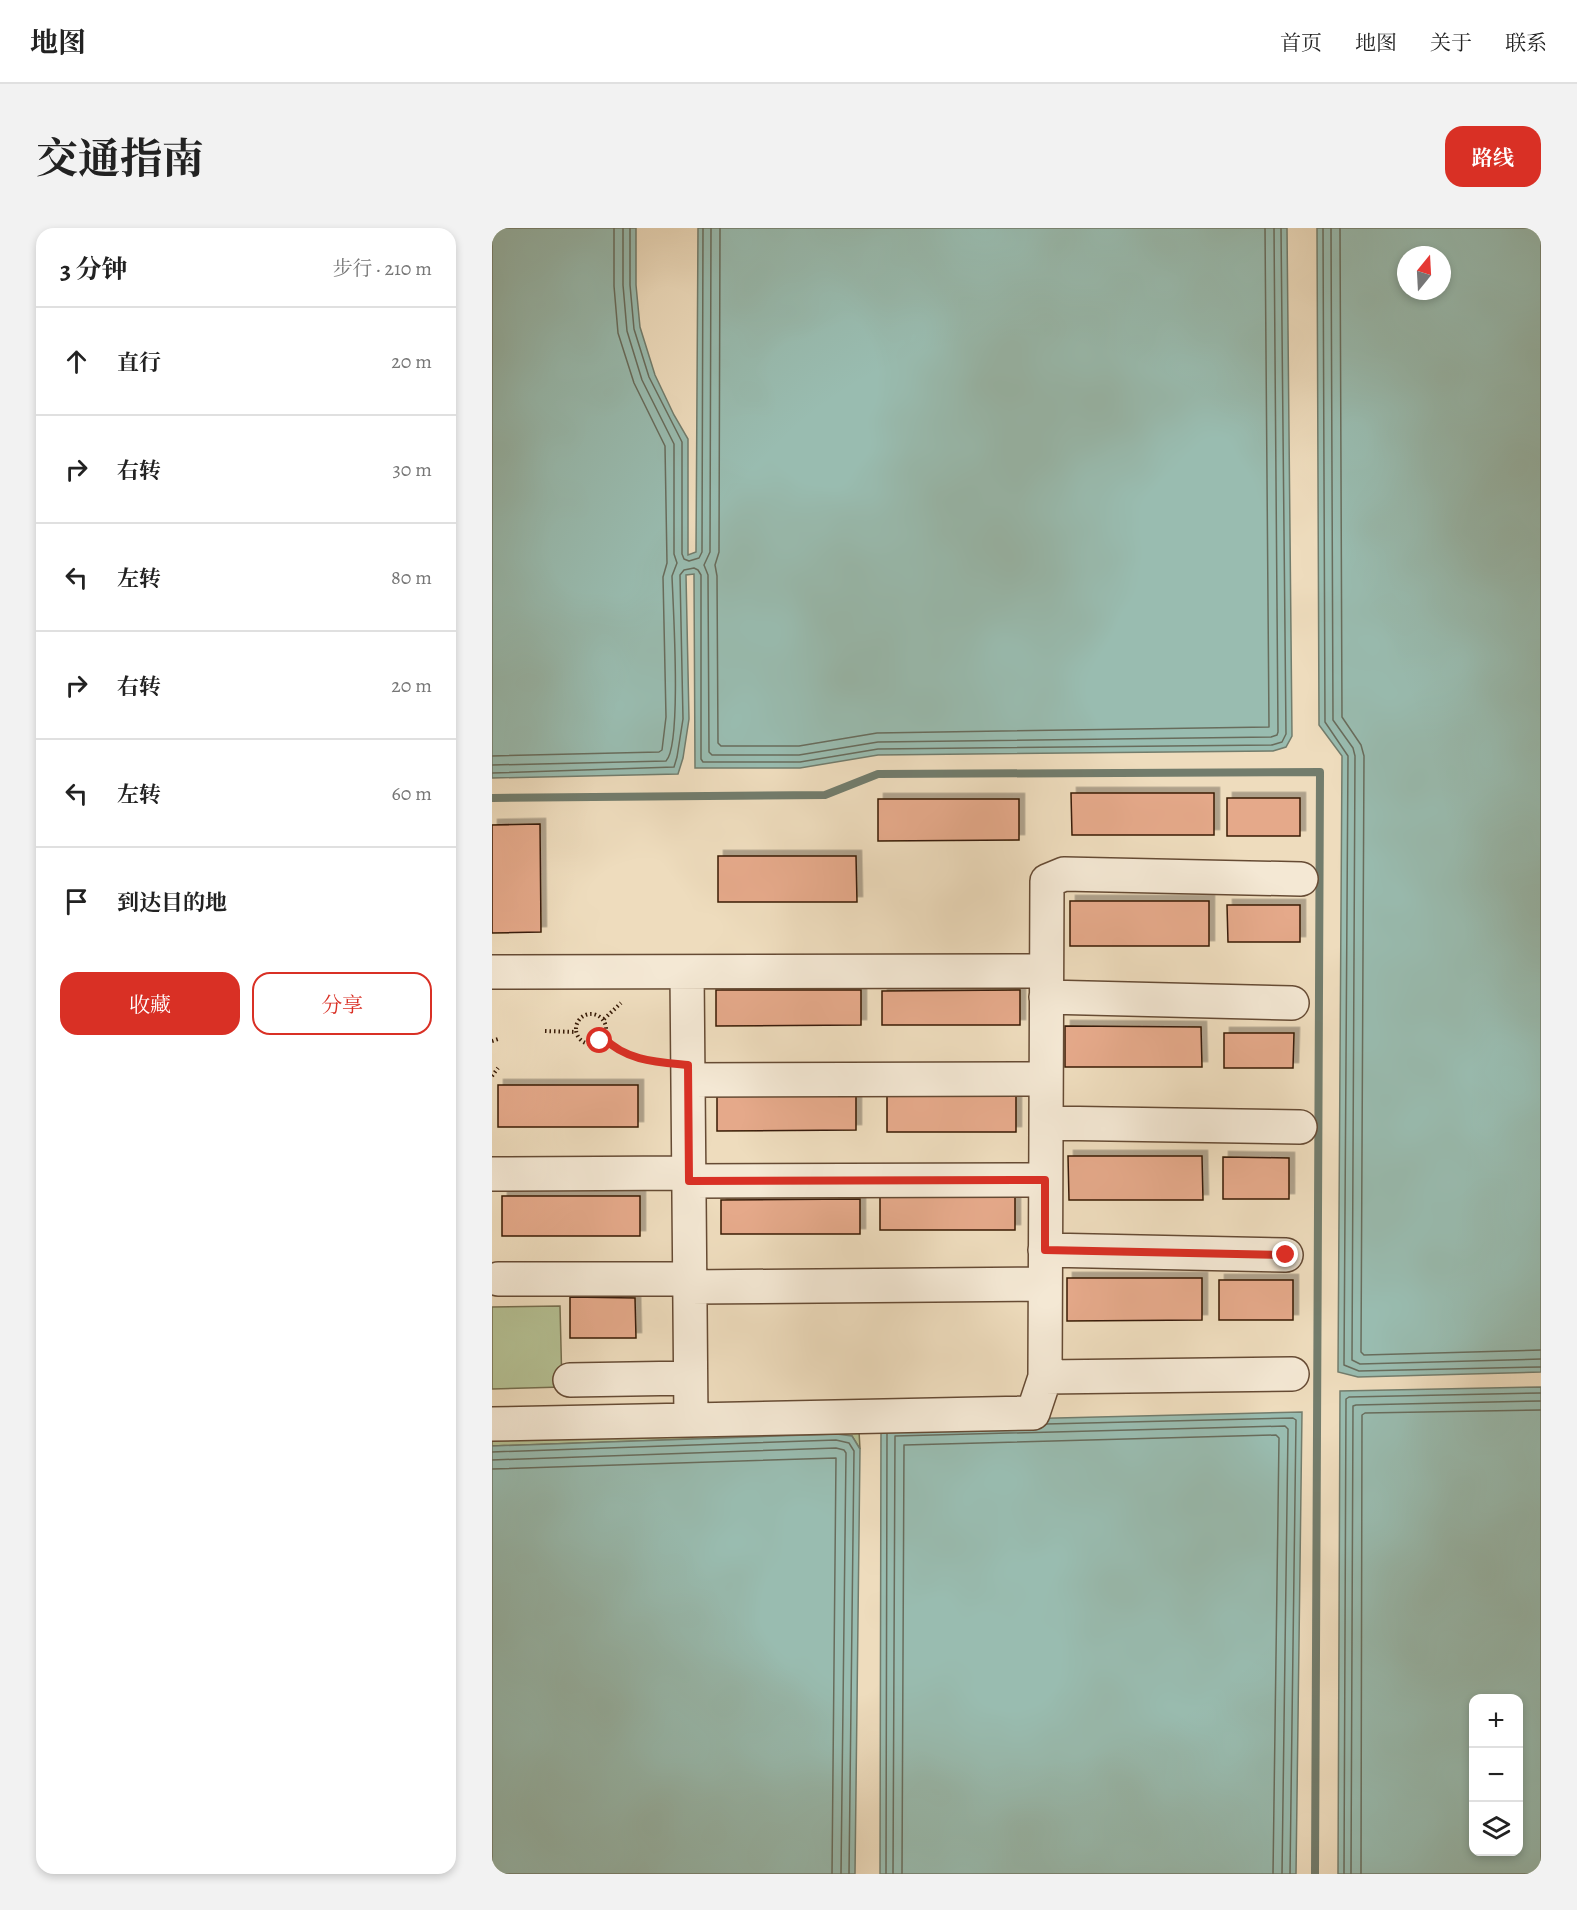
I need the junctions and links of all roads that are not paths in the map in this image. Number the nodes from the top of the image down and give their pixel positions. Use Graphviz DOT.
graph roads {
  1 [pos="1301,879"];
  2 [pos="492,972"];
  3 [pos="687,972"];
  4 [pos="1046,984"];
  5 [pos="1292,1003"];
  6 [pos="688,1072"];
  7 [pos="1046,1079"];
  8 [pos="1046,1123"];
  9 [pos="1300,1127"];
  10 [pos="492,1174"];
  11 [pos="689,1177"];
  12 [pos="1045,1180"];
  13 [pos="1045,1250"];
  14 [pos="1286,1255"];
  15 [pos="498,1279"];
  16 [pos="690,1283"];
  17 [pos="1045,1284"];
  18 [pos="1292,1374"];
  19 [pos="1045,1377"];
  20 [pos="690,1378"];
  21 [pos="570,1380"];
  22 [pos="691,1420"];
  23 [pos="492,1424"];
  1 -- 4 [label="street"];
  2 -- 3 [label="street"];
  3 -- 4 [label="street"];
  3 -- 6 [label="street"];
  4 -- 5 [label="street"];
  4 -- 7 [label="street"];
  6 -- 7 [label="street"];
  6 -- 11 [label="street"];
  7 -- 8 [label="street"];
  8 -- 9 [label="street"];
  8 -- 12 [label="street"];
  10 -- 11 [label="street"];
  11 -- 12 [label="street"];
  11 -- 16 [label="street"];
  12 -- 13 [label="street"];
  13 -- 14 [label="street"];
  13 -- 17 [label="street"];
  15 -- 16 [label="street"];
  16 -- 17 [label="street"];
  16 -- 20 [label="street"];
  17 -- 19 [label="street"];
  18 -- 19 [label="street"];
  19 -- 22 [label="street"];
  20 -- 21 [label="street"];
  20 -- 22 [label="street"];
  22 -- 23 [label="street"];
}
